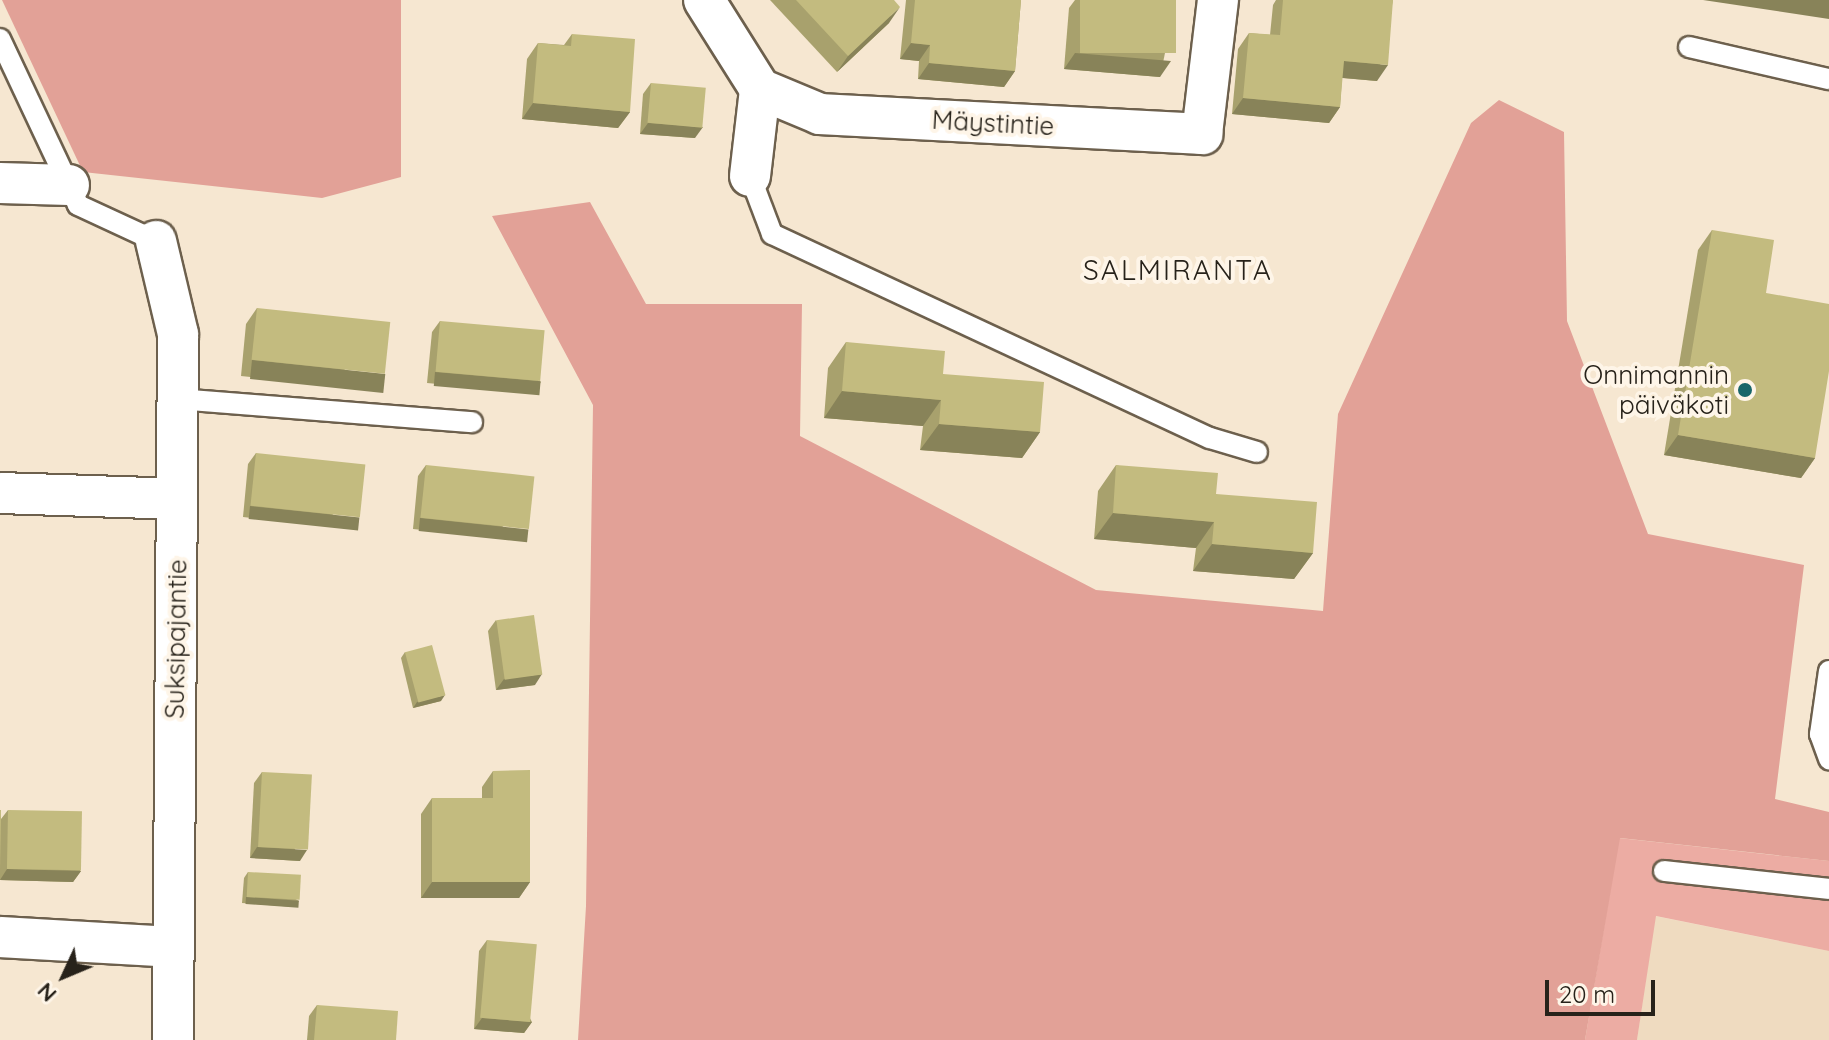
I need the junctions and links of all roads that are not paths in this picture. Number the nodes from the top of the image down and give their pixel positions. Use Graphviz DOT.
graph roads {
  1 [pos="704,0"];
  2 [pos="1218,0"];
  3 [pos="0,39"];
  4 [pos="1689,47"];
  5 [pos="1829,79"];
  6 [pos="760,89"];
  7 [pos="750,176"];
  8 [pos="0,183"];
  9 [pos="69,185"];
  10 [pos="156,241"];
  11 [pos="178,399"];
  12 [pos="472,422"];
  13 [pos="1257,452"];
  14 [pos="0,493"];
  15 [pos="177,499"];
  16 [pos="1829,671"];
  17 [pos="1829,759"];
  18 [pos="1664,871"];
  19 [pos="1829,889"];
  20 [pos="0,937"];
  21 [pos="173,947"];
  22 [pos="173,1040"];
  1 -- 6 [label="street"];
  2 -- 6 [label="street, Mäystintie"];
  3 -- 9 [label="lane"];
  4 -- 5 [label="lane"];
  6 -- 7 [label="street"];
  7 -- 13 [label="lane"];
  8 -- 9 [label="street"];
  9 -- 10 [label="lane"];
  10 -- 11 [label="street, Suksipajantie"];
  11 -- 12 [label="lane"];
  11 -- 15 [label="street, Suksipajantie"];
  14 -- 15 [label="street"];
  15 -- 21 [label="street, Suksipajantie"];
  16 -- 17 [label="lane"];
  18 -- 19 [label="lane"];
  20 -- 21 [label="street"];
  21 -- 22 [label="street, Suksipajantie"];
}
